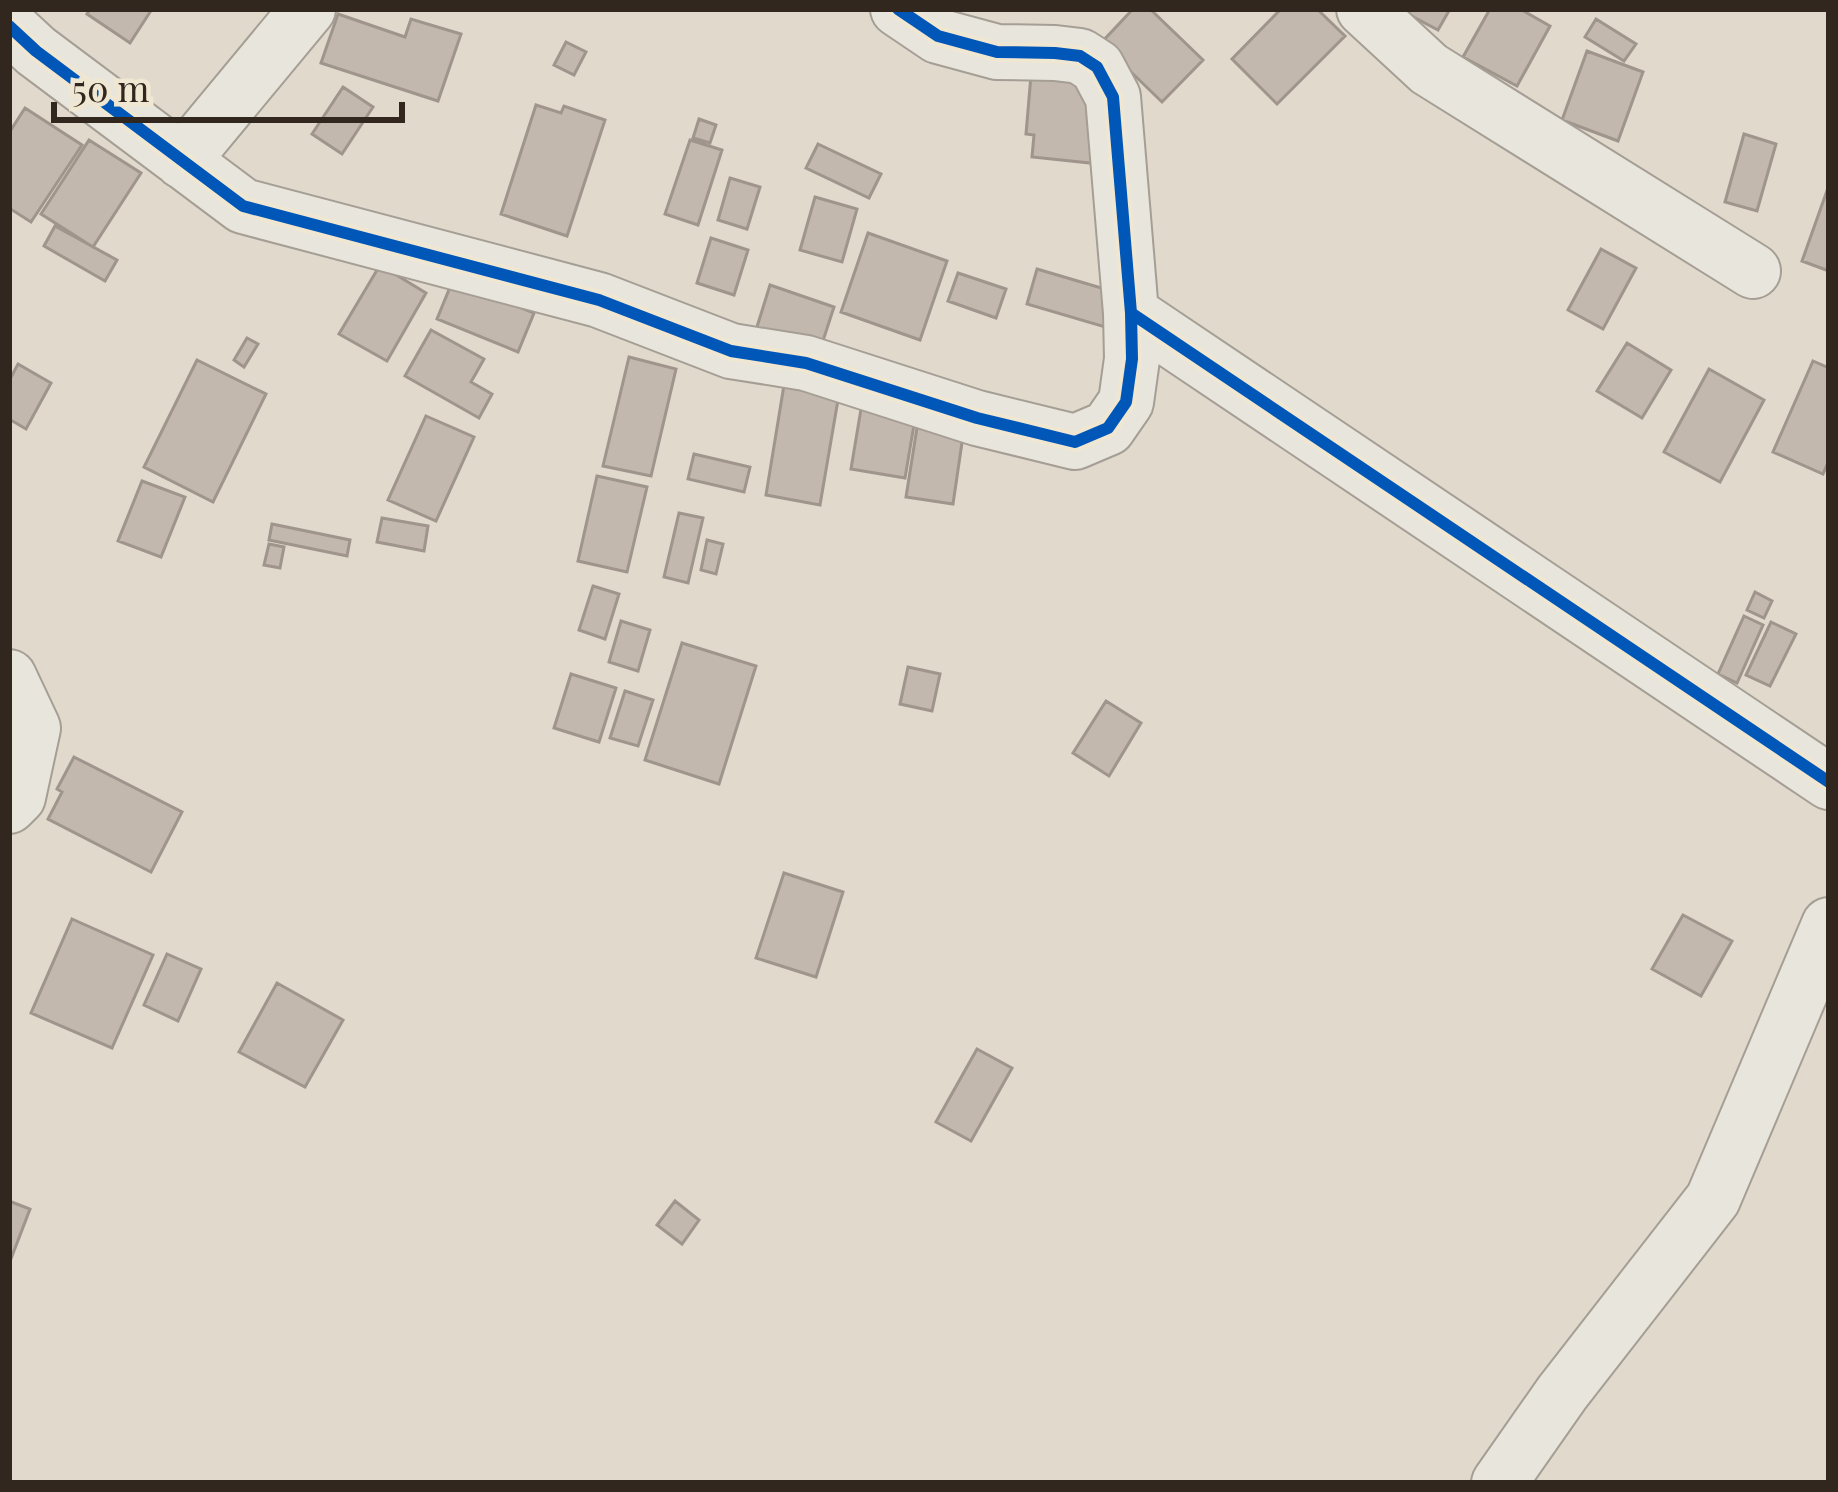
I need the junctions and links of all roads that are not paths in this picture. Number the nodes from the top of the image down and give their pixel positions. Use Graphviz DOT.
graph roads {
  1 [pos="308,9"];
  2 [pos="898,9"];
  3 [pos="1364,9"];
  4 [pos="9,26"];
  5 [pos="182,161"];
  6 [pos="1754,271"];
  7 [pos="1132,313"];
  8 [pos="9,677"];
  9 [pos="1829,782"];
  10 [pos="9,806"];
  11 [pos="1829,925"];
  12 [pos="1499,1483"];
  1 -- 5 [label="street"];
  2 -- 7 [label="street"];
  3 -- 6 [label="street"];
  4 -- 5 [label="street"];
  5 -- 7 [label="street"];
  7 -- 9 [label="street"];
  8 -- 10 [label="street"];
  11 -- 12 [label="street"];
}
